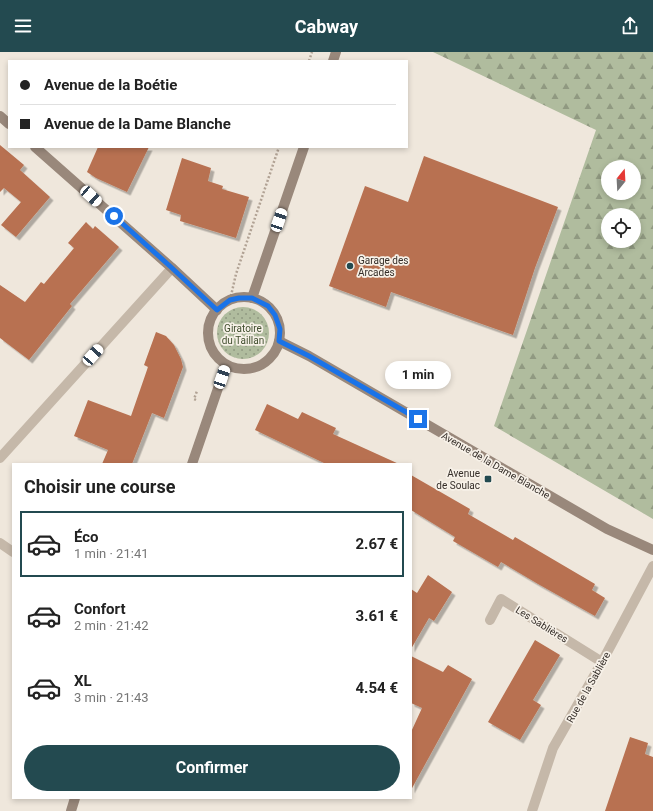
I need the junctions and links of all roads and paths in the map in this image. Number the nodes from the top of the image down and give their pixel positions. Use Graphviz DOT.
graph roads {
  1 [pos="0,116"];
  2 [pos="8,123"];
  3 [pos="37,148"];
  4 [pos="279,148"];
  5 [pos="304,148"];
  6 [pos="172,268"];
  7 [pos="252,298"];
  8 [pos="230,300"];
  9 [pos="217,310"];
  10 [pos="279,341"];
  11 [pos="226,365"];
  12 [pos="0,458"];
  13 [pos="192,463"];
  14 [pos="0,543"];
  15 [pos="653,550"];
  16 [pos="12,551"];
  17 [pos="653,566"];
  18 [pos="490,620"];
  19 [pos="602,662"];
  20 [pos="75,799"];
  21 [pos="71,811"];
  22 [pos="532,811"];
  1 -- 2 [label="main road"];
  3 -- 6 [label="main road"];
  4 -- 8 [label="path"];
  5 -- 7 [label="main road"];
  6 -- 9 [label="main road"];
  6 -- 12 [label="street"];
  7 -- 8 [label="main road"];
  7 -- 10 [label="main road"];
  8 -- 9 [label="main road"];
  9 -- 11 [label="main road"];
  10 -- 11 [label="main road"];
  10 -- 15 [label="main road, Avenue de la Dame Blanche"];
  11 -- 13 [label="main road"];
  14 -- 16 [label="street"];
  17 -- 19 [label="street, Rue de la Sablière"];
  18 -- 19 [label="street, Les Sablières"];
  19 -- 22 [label="street, Rue de la Sablière"];
  20 -- 21 [label="main road"];
}
